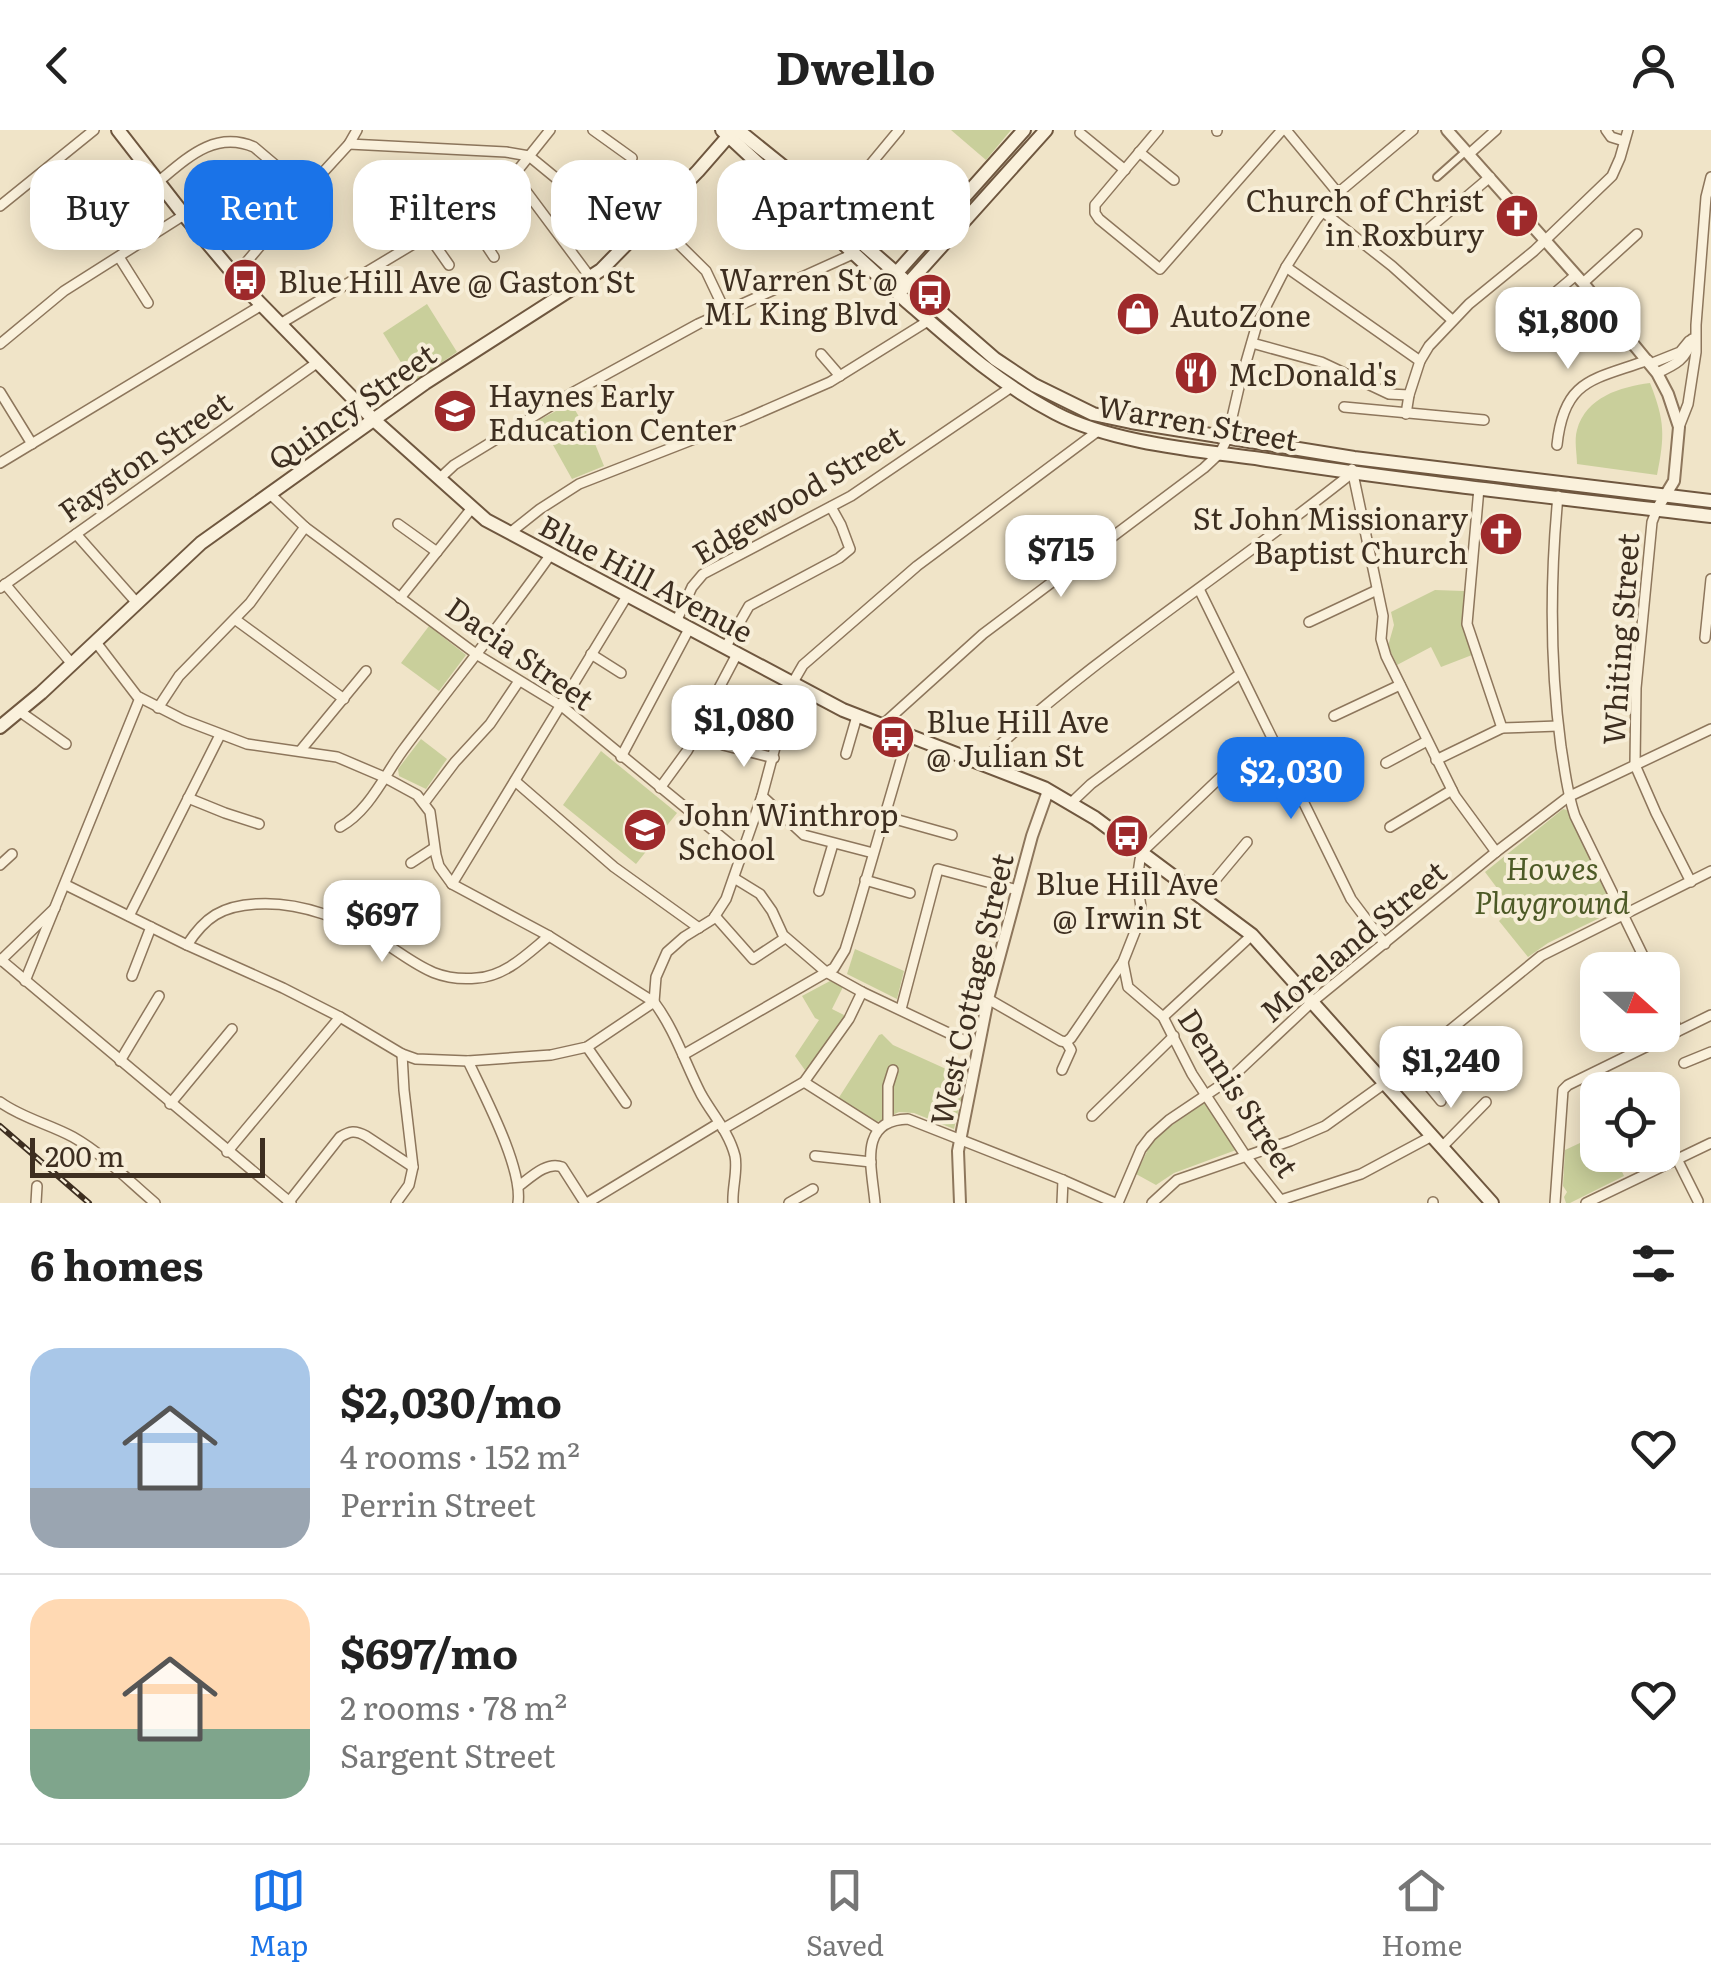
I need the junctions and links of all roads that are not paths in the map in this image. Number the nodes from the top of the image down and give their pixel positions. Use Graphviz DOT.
graph roads {
  1 [pos="94,130"];
  2 [pos="118,130"];
  3 [pos="357,130"];
  4 [pos="550,130"];
  5 [pos="594,130"];
  6 [pos="899,130"];
  7 [pos="1024,130"];
  8 [pos="1046,130"];
  9 [pos="1158,130"];
  10 [pos="1284,130"];
  11 [pos="1412,130"];
  12 [pos="1446,130"];
  13 [pos="1496,130"];
  14 [pos="1606,130"];
  15 [pos="730,132"];
  16 [pos="1080,133"];
  17 [pos="1626,136"];
  18 [pos="349,144"];
  19 [pos="1139,152"];
  20 [pos="1467,153"];
  21 [pos="529,156"];
  22 [pos="632,158"];
  23 [pos="141,160"];
  24 [pos="185,160"];
  25 [pos="269,160"];
  26 [pos="526,160"];
  27 [pos="771,160"];
  28 [pos="874,160"];
  29 [pos="184,161"];
  30 [pos="333,161"];
  31 [pos="697,169"];
  32 [pos="1124,170"];
  33 [pos="551,174"];
  34 [pos="164,177"];
  35 [pos="1437,177"];
  36 [pos="1490,177"];
  37 [pos="1711,177"];
  38 [pos="1174,180"];
  39 [pos="164,190"];
  40 [pos="1338,193"];
  41 [pos="531,198"];
  42 [pos="0,206"];
  43 [pos="1322,211"];
  44 [pos="184,215"];
  45 [pos="1708,230"];
  46 [pos="1636,234"];
  47 [pos="1419,236"];
  48 [pos="1546,240"];
  49 [pos="213,250"];
  50 [pos="256,250"];
  51 [pos="402,250"];
  52 [pos="438,250"];
  53 [pos="489,250"];
  54 [pos="621,250"];
  55 [pos="686,250"];
  56 [pos="866,250"];
  57 [pos="852,254"];
  58 [pos="119,257"];
  59 [pos="494,257"];
  60 [pos="448,265"];
  61 [pos="1286,267"];
  62 [pos="234,276"];
  63 [pos="590,277"];
  64 [pos="892,279"];
  65 [pos="1579,279"];
  66 [pos="903,289"];
  67 [pos="148,303"];
  68 [pos="1698,303"];
  69 [pos="262,305"];
  70 [pos="1711,308"];
  71 [pos="726,311"];
  72 [pos="928,320"];
  73 [pos="1452,320"];
  74 [pos="1518,323"];
  75 [pos="280,324"];
  76 [pos="1696,325"];
  77 [pos="1252,343"];
  78 [pos="0,344"];
  79 [pos="822,354"];
  80 [pos="1420,361"];
  81 [pos="318,362"];
  82 [pos="1652,366"];
  83 [pos="840,376"];
  84 [pos="1010,388"];
  85 [pos="0,392"];
  86 [pos="1409,395"];
  87 [pos="1344,407"];
  88 [pos="1406,414"];
  89 [pos="374,420"];
  90 [pos="1484,420"];
  91 [pos="1679,428"];
  92 [pos="1098,431"];
  93 [pos="1227,438"];
  94 [pos="32,444"];
  95 [pos="1557,445"];
  96 [pos="1220,453"];
  97 [pos="0,463"];
  98 [pos="1353,465"];
  99 [pos="439,479"];
  100 [pos="1479,488"];
  101 [pos="269,494"];
  102 [pos="1558,496"];
  103 [pos="1711,501"];
  104 [pos="1661,503"];
  105 [pos="472,508"];
  106 [pos="830,508"];
  107 [pos="1711,516"];
  108 [pos="398,524"];
  109 [pos="305,526"];
  110 [pos="510,532"];
  111 [pos="76,534"];
  112 [pos="437,552"];
  113 [pos="550,554"];
  114 [pos="1711,579"];
  115 [pos="2,586"];
  116 [pos="1199,589"];
  117 [pos="1377,590"];
  118 [pos="627,596"];
  119 [pos="400,598"];
  120 [pos="137,603"];
  121 [pos="236,620"];
  122 [pos="676,622"];
  123 [pos="1309,622"];
  124 [pos="690,629"];
  125 [pos="1705,638"];
  126 [pos="95,641"];
  127 [pos="731,652"];
  128 [pos="476,654"];
  129 [pos="591,654"];
  130 [pos="72,664"];
  131 [pos="366,671"];
  132 [pos="622,673"];
  133 [pos="1240,674"];
  134 [pos="519,681"];
  135 [pos="792,684"];
  136 [pos="1400,685"];
  137 [pos="717,692"];
  138 [pos="140,698"];
  139 [pos="344,699"];
  140 [pos="561,706"];
  141 [pos="0,707"];
  142 [pos="158,708"];
  143 [pos="857,716"];
  144 [pos="1334,716"];
  145 [pos="10,719"];
  146 [pos="880,726"];
  147 [pos="1558,726"];
  148 [pos="700,728"];
  149 [pos="1502,728"];
  150 [pos="1711,729"];
  151 [pos="220,734"];
  152 [pos="908,736"];
  153 [pos="1428,742"];
  154 [pos="66,744"];
  155 [pos="723,745"];
  156 [pos="300,751"];
  157 [pos="846,754"];
  158 [pos="622,757"];
  159 [pos="774,758"];
  160 [pos="1436,760"];
  161 [pos="980,763"];
  162 [pos="1386,764"];
  163 [pos="1636,766"];
  164 [pos="1225,773"];
  165 [pos="384,777"];
  166 [pos="515,781"];
  167 [pos="660,788"];
  168 [pos="1048,790"];
  169 [pos="1452,790"];
  170 [pos="762,796"];
  171 [pos="1568,797"];
  172 [pos="188,798"];
  173 [pos="424,803"];
  174 [pos="1071,803"];
  175 [pos="884,816"];
  176 [pos="259,824"];
  177 [pos="340,826"];
  178 [pos="1390,827"];
  179 [pos="952,835"];
  180 [pos="1246,842"];
  181 [pos="833,844"];
  182 [pos="434,848"];
  183 [pos="1496,852"];
  184 [pos="873,853"];
  185 [pos="1142,853"];
  186 [pos="12,854"];
  187 [pos="742,854"];
  188 [pos="411,863"];
  189 [pos="0,865"];
  190 [pos="1711,872"];
  191 [pos="734,878"];
  192 [pos="865,880"];
  193 [pos="1690,882"];
  194 [pos="452,884"];
  195 [pos="66,885"];
  196 [pos="1017,890"];
  197 [pos="819,891"];
  198 [pos="910,892"];
  199 [pos="1200,897"];
  200 [pos="56,906"];
  201 [pos="1625,915"];
  202 [pos="128,916"];
  203 [pos="716,916"];
  204 [pos="151,928"];
  205 [pos="698,928"];
  206 [pos="1252,935"];
  207 [pos="549,936"];
  208 [pos="785,938"];
  209 [pos="1385,944"];
  210 [pos="187,945"];
  211 [pos="1642,952"];
  212 [pos="0,960"];
  213 [pos="1124,962"];
  214 [pos="826,972"];
  215 [pos="132,976"];
  216 [pos="25,981"];
  217 [pos="862,992"];
  218 [pos="159,996"];
  219 [pos="988,999"];
  220 [pos="654,1002"];
  221 [pos="1312,1002"];
  222 [pos="901,1009"];
  223 [pos="1711,1015"];
  224 [pos="340,1017"];
  225 [pos="1164,1017"];
  226 [pos="232,1030"];
  227 [pos="1680,1030"];
  228 [pos="1174,1036"];
  229 [pos="1066,1042"];
  230 [pos="978,1046"];
  231 [pos="587,1047"];
  232 [pos="1632,1052"];
  233 [pos="1711,1052"];
  234 [pos="402,1054"];
  235 [pos="683,1054"];
  236 [pos="468,1061"];
  237 [pos="120,1062"];
  238 [pos="1409,1062"];
  239 [pos="1684,1064"];
  240 [pos="893,1070"];
  241 [pos="1062,1070"];
  242 [pos="804,1082"];
  243 [pos="1385,1083"];
  244 [pos="1207,1093"];
  245 [pos="1441,1101"];
  246 [pos="0,1102"];
  247 [pos="1486,1102"];
  248 [pos="626,1103"];
  249 [pos="170,1104"];
  250 [pos="1092,1116"];
  251 [pos="888,1121"];
  252 [pos="721,1126"];
  253 [pos="878,1129"];
  254 [pos="959,1140"];
  255 [pos="1437,1141"];
  256 [pos="1711,1143"];
  257 [pos="227,1152"];
  258 [pos="815,1156"];
  259 [pos="1245,1156"];
  260 [pos="1680,1158"];
  261 [pos="872,1162"];
  262 [pos="1680,1165"];
  263 [pos="413,1167"];
  264 [pos="1650,1172"];
  265 [pos="1063,1180"];
  266 [pos="37,1186"];
  267 [pos="519,1186"];
  268 [pos="813,1189"];
  269 [pos="1698,1201"];
  270 [pos="289,1202"];
  271 [pos="1282,1202"];
  272 [pos="36,1203"];
  273 [pos="155,1203"];
  274 [pos="396,1203"];
  275 [pos="518,1203"];
  276 [pos="586,1203"];
  277 [pos="733,1203"];
  278 [pos="789,1203"];
  279 [pos="875,1203"];
  280 [pos="960,1203"];
  281 [pos="1062,1203"];
  282 [pos="1116,1203"];
  283 [pos="1152,1203"];
  284 [pos="1492,1203"];
  285 [pos="1555,1203"];
  286 [pos="1586,1203"];
  1 -- 42 [label="street"];
  2 -- 23 [label="main road, Blue Hill Avenue"];
  3 -- 18 [label="street"];
  4 -- 21 [label="street"];
  5 -- 22 [label="street"];
  6 -- 28 [label="street"];
  7 -- 64 [label="main road"];
  8 -- 66 [label="main road"];
  9 -- 19 [label="street"];
  10 -- 32 [label="street"];
  10 -- 40 [label="street"];
  11 -- 40 [label="street"];
  12 -- 20 [label="street"];
  13 -- 20 [label="street"];
  14 -- 17 [label="street"];
  15 -- 27 [label="main road, Warren Street"];
  15 -- 31 [label="main road, Quincy Street"];
  15 -- 57 [label="main road, Warren Street"];
  16 -- 32 [label="street"];
  17 -- 48 [label="street"];
  18 -- 21 [label="street"];
  18 -- 30 [label="street"];
  19 -- 32 [label="street"];
  19 -- 38 [label="street"];
  20 -- 35 [label="street"];
  20 -- 36 [label="street"];
  21 -- 26 [label="street"];
  21 -- 33 [label="street"];
  24 -- 25 [label="street"];
  29 -- 34 [label="street"];
  36 -- 47 [label="street"];
  36 -- 48 [label="street"];
  37 -- 45 [label="street"];
  39 -- 44 [label="main road, Blue Hill Avenue"];
  40 -- 43 [label="street"];
  41 -- 63 [label="street"];
  43 -- 61 [label="street"];
  43 -- 73 [label="street"];
  44 -- 58 [label="street"];
  45 -- 68 [label="street"];
  46 -- 65 [label="street"];
  48 -- 65 [label="street"];
  48 -- 73 [label="street"];
  49 -- 62 [label="main road, Blue Hill Avenue"];
  50 -- 62 [label="street"];
  51 -- 75 [label="street"];
  52 -- 60 [label="street"];
  53 -- 59 [label="street"];
  54 -- 63 [label="main road, Quincy Street"];
  55 -- 71 [label="street"];
  56 -- 64 [label="main road, Warren Street"];
  57 -- 64 [label="main road, Warren Street"];
  57 -- 71 [label="street"];
  58 -- 67 [label="street"];
  58 -- 78 [label="street"];
  61 -- 77 [label="street"];
  61 -- 80 [label="street"];
  62 -- 69 [label="main road, Blue Hill Avenue"];
  63 -- 89 [label="main road, Quincy Street"];
  64 -- 66 [label="main road, Warren Street"];
  65 -- 74 [label="street"];
  65 -- 82 [label="street"];
  66 -- 72 [label="main road, Warren Street"];
  66 -- 93 [label="main road, Warren Street"];
  68 -- 70 [label="street"];
  68 -- 76 [label="street"];
  69 -- 75 [label="main road, Blue Hill Avenue"];
  69 -- 94 [label="street"];
  71 -- 99 [label="street"];
  72 -- 83 [label="street"];
  72 -- 84 [label="main road, Warren Street"];
  73 -- 80 [label="street"];
  75 -- 81 [label="main road, Blue Hill Avenue"];
  76 -- 82 [label="street"];
  76 -- 91 [label="street"];
  77 -- 86 [label="street"];
  77 -- 93 [label="street"];
  79 -- 83 [label="street"];
  80 -- 86 [label="street"];
  81 -- 89 [label="main road, Blue Hill Avenue"];
  81 -- 111 [label="street, Fayston Street"];
  82 -- 91 [label="street"];
  82 -- 95 [label="street"];
  83 -- 110 [label="street"];
  84 -- 92 [label="main road, Warren Street"];
  84 -- 106 [label="street, Edgewood Street"];
  85 -- 94 [label="street"];
  86 -- 88 [label="street"];
  87 -- 88 [label="street"];
  88 -- 90 [label="street"];
  89 -- 99 [label="main road, Blue Hill Avenue"];
  89 -- 101 [label="main road, Quincy Street"];
  91 -- 104 [label="street"];
  92 -- 96 [label="main road, Warren Street"];
  92 -- 135 [label="street"];
  93 -- 96 [label="street"];
  93 -- 98 [label="main road, Warren Street"];
  94 -- 97 [label="street"];
  96 -- 98 [label="main road, Warren Street"];
  96 -- 146 [label="street"];
  98 -- 100 [label="main road, Warren Street"];
  98 -- 104 [label="main road, Warren Street"];
  98 -- 116 [label="street"];
  98 -- 117 [label="street"];
  99 -- 105 [label="main road, Blue Hill Avenue"];
  100 -- 102 [label="main road, Warren Street"];
  100 -- 149 [label="street"];
  101 -- 109 [label="street, Dacia Street"];
  101 -- 120 [label="main road, Quincy Street"];
  102 -- 104 [label="main road, Warren Street"];
  102 -- 147 [label="street"];
  103 -- 104 [label="main road, Warren Street"];
  104 -- 107 [label="main road, Warren Street"];
  104 -- 163 [label="street, Whiting Street"];
  105 -- 110 [label="main road, Blue Hill Avenue"];
  105 -- 112 [label="street"];
  106 -- 122 [label="street, Edgewood Street"];
  106 -- 127 [label="street"];
  108 -- 112 [label="street"];
  109 -- 119 [label="street, Dacia Street"];
  109 -- 121 [label="street"];
  110 -- 113 [label="main road, Blue Hill Avenue"];
  111 -- 115 [label="street, Fayston Street"];
  111 -- 120 [label="street"];
  112 -- 119 [label="street"];
  113 -- 118 [label="main road, Blue Hill Avenue"];
  113 -- 128 [label="street"];
  114 -- 125 [label="street"];
  115 -- 130 [label="street"];
  116 -- 133 [label="street"];
  116 -- 161 [label="street"];
  117 -- 123 [label="street"];
  117 -- 136 [label="street"];
  118 -- 122 [label="main road, Blue Hill Avenue"];
  118 -- 129 [label="street"];
  119 -- 128 [label="street, Dacia Street"];
  120 -- 126 [label="main road, Quincy Street"];
  121 -- 139 [label="street"];
  121 -- 142 [label="street"];
  122 -- 124 [label="main road, Blue Hill Avenue"];
  124 -- 127 [label="main road, Blue Hill Avenue"];
  124 -- 158 [label="street"];
  126 -- 130 [label="main road, Quincy Street"];
  126 -- 138 [label="street"];
  127 -- 135 [label="main road, Blue Hill Avenue"];
  127 -- 137 [label="street"];
  128 -- 134 [label="street, Dacia Street"];
  128 -- 165 [label="street"];
  129 -- 132 [label="street"];
  129 -- 140 [label="street"];
  130 -- 145 [label="main road, Quincy Street"];
  131 -- 139 [label="street"];
  133 -- 174 [label="street"];
  133 -- 209 [label="street"];
  134 -- 140 [label="street, Dacia Street"];
  134 -- 173 [label="street"];
  135 -- 143 [label="main road, Blue Hill Avenue"];
  135 -- 159 [label="street"];
  136 -- 144 [label="street"];
  136 -- 153 [label="street"];
  138 -- 142 [label="street"];
  138 -- 195 [label="street"];
  139 -- 156 [label="street"];
  140 -- 158 [label="street, Dacia Street"];
  140 -- 166 [label="street"];
  141 -- 145 [label="street"];
  142 -- 151 [label="street"];
  143 -- 146 [label="main road, Blue Hill Avenue"];
  143 -- 157 [label="street"];
  145 -- 154 [label="street"];
  146 -- 152 [label="main road, Blue Hill Avenue"];
  147 -- 149 [label="street"];
  147 -- 171 [label="street"];
  148 -- 167 [label="street"];
  149 -- 160 [label="street"];
  150 -- 163 [label="street, Moreland Street"];
  151 -- 156 [label="street"];
  151 -- 172 [label="street"];
  152 -- 161 [label="main road, Blue Hill Avenue"];
  152 -- 175 [label="street"];
  153 -- 160 [label="street"];
  153 -- 162 [label="street"];
  155 -- 159 [label="street"];
  156 -- 165 [label="street"];
  158 -- 167 [label="street, Dacia Street"];
  159 -- 170 [label="street"];
  160 -- 169 [label="street"];
  161 -- 168 [label="main road, Blue Hill Avenue"];
  163 -- 171 [label="street, Moreland Street"];
  163 -- 193 [label="street, Whiting Street"];
  164 -- 185 [label="street"];
  165 -- 173 [label="street"];
  165 -- 177 [label="street"];
  166 -- 194 [label="street"];
  166 -- 205 [label="street"];
  167 -- 187 [label="street, Dacia Street"];
  168 -- 174 [label="main road, Blue Hill Avenue"];
  168 -- 196 [label="street, West Cottage Street"];
  169 -- 178 [label="street"];
  169 -- 183 [label="street"];
  170 -- 181 [label="street"];
  170 -- 187 [label="street"];
  171 -- 183 [label="street, Moreland Street"];
  171 -- 201 [label="street"];
  172 -- 176 [label="street"];
  172 -- 202 [label="street"];
  173 -- 182 [label="street"];
  174 -- 185 [label="main road, Blue Hill Avenue"];
  175 -- 179 [label="street"];
  175 -- 184 [label="street"];
  180 -- 199 [label="street"];
  181 -- 184 [label="street"];
  181 -- 197 [label="street"];
  182 -- 188 [label="street"];
  182 -- 194 [label="street"];
  183 -- 209 [label="street, Moreland Street"];
  184 -- 192 [label="street"];
  185 -- 199 [label="main road, Blue Hill Avenue"];
  185 -- 213 [label="street"];
  186 -- 189 [label="street"];
  187 -- 191 [label="street"];
  190 -- 193 [label="street"];
  191 -- 203 [label="street"];
  191 -- 208 [label="street"];
  192 -- 198 [label="street"];
  192 -- 214 [label="street"];
  193 -- 201 [label="street"];
  194 -- 207 [label="street"];
  195 -- 200 [label="street"];
  195 -- 202 [label="street"];
  196 -- 219 [label="street, West Cottage Street"];
  196 -- 222 [label="street"];
  199 -- 206 [label="main road, Blue Hill Avenue"];
  200 -- 212 [label="street"];
  200 -- 216 [label="street"];
  201 -- 211 [label="street"];
  201 -- 238 [label="street"];
  202 -- 204 [label="street"];
  203 -- 205 [label="street"];
  203 -- 208 [label="street"];
  204 -- 210 [label="street"];
  204 -- 215 [label="street"];
  205 -- 220 [label="street"];
  206 -- 221 [label="main road, Blue Hill Avenue"];
  206 -- 225 [label="street"];
  207 -- 210 [label="street"];
  207 -- 220 [label="street"];
  208 -- 214 [label="street"];
  209 -- 221 [label="street, Moreland Street"];
  210 -- 224 [label="street"];
  212 -- 216 [label="street"];
  213 -- 225 [label="street, Dennis Street"];
  213 -- 229 [label="street"];
  214 -- 217 [label="street"];
  214 -- 235 [label="street"];
  216 -- 237 [label="street"];
  217 -- 222 [label="street"];
  217 -- 242 [label="street"];
  218 -- 237 [label="street"];
  219 -- 229 [label="street"];
  219 -- 230 [label="street, West Cottage Street"];
  220 -- 231 [label="street"];
  220 -- 235 [label="street"];
  221 -- 243 [label="main road, Blue Hill Avenue"];
  221 -- 244 [label="street, Moreland Street"];
  222 -- 230 [label="street"];
  223 -- 227 [label="street"];
  224 -- 234 [label="street"];
  224 -- 257 [label="street"];
  225 -- 228 [label="street, Dennis Street"];
  226 -- 249 [label="street"];
  228 -- 244 [label="street, Dennis Street"];
  228 -- 250 [label="street"];
  229 -- 241 [label="street"];
  230 -- 254 [label="street, West Cottage Street"];
  231 -- 236 [label="street"];
  231 -- 248 [label="street"];
  232 -- 285 [label="street"];
  233 -- 239 [label="street"];
  234 -- 236 [label="street"];
  234 -- 263 [label="street"];
  235 -- 252 [label="street"];
  236 -- 267 [label="street"];
  237 -- 249 [label="street"];
  238 -- 243 [label="street"];
  238 -- 245 [label="street"];
  240 -- 251 [label="street"];
  242 -- 252 [label="street"];
  242 -- 253 [label="street"];
  243 -- 255 [label="main road, Blue Hill Avenue"];
  243 -- 259 [label="street"];
  244 -- 259 [label="street, Dennis Street"];
  244 -- 282 [label="street, Moreland Street"];
  246 -- 273 [label="street"];
  247 -- 255 [label="street"];
  249 -- 257 [label="street"];
  251 -- 253 [label="street"];
  251 -- 254 [label="street"];
  252 -- 276 [label="street"];
  252 -- 277 [label="street"];
  253 -- 261 [label="street"];
  254 -- 265 [label="street"];
  254 -- 280 [label="street, West Cottage Street"];
  255 -- 271 [label="street"];
  255 -- 284 [label="main road, Blue Hill Avenue"];
  256 -- 260 [label="street"];
  257 -- 270 [label="street"];
  258 -- 261 [label="street"];
  259 -- 271 [label="street, Dennis Street"];
  259 -- 283 [label="street"];
  261 -- 279 [label="street"];
  262 -- 269 [label="street"];
  263 -- 270 [label="street"];
  263 -- 274 [label="street"];
  264 -- 286 [label="street"];
  265 -- 281 [label="street"];
  265 -- 282 [label="street"];
  266 -- 272 [label="street"];
  267 -- 275 [label="street"];
  267 -- 276 [label="street"];
  268 -- 278 [label="street"];
}
